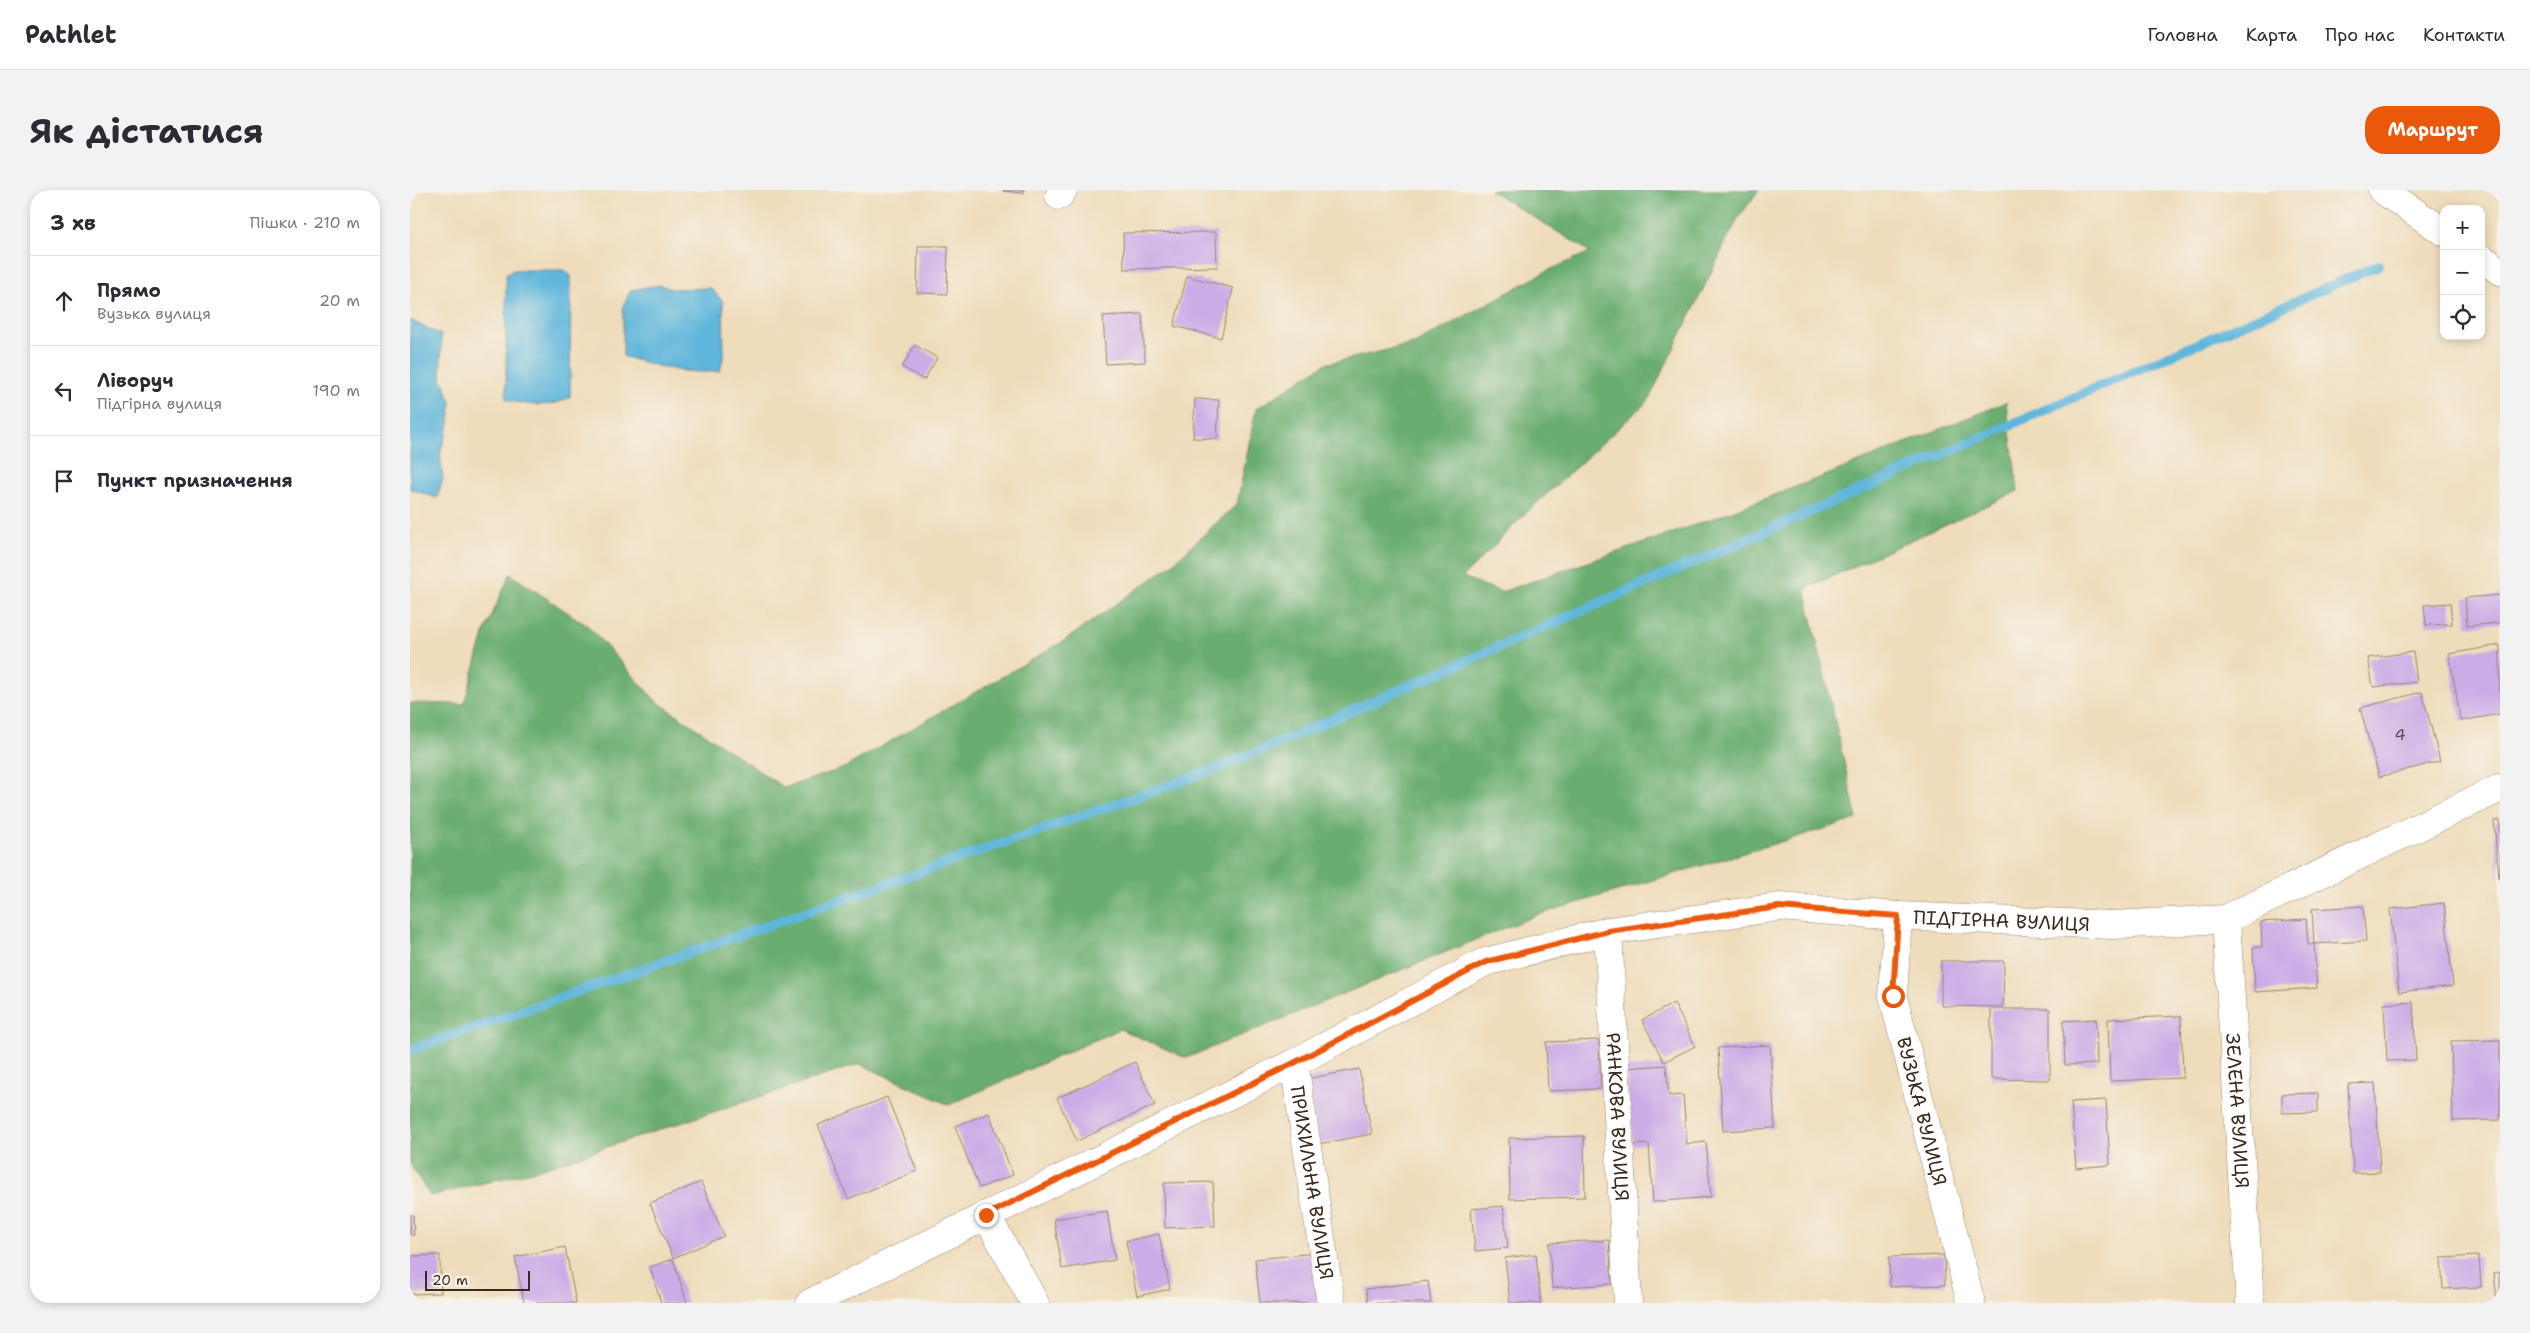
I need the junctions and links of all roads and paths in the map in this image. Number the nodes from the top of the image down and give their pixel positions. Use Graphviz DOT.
graph roads {
  1 [pos="2382,190"];
  2 [pos="2440,229"];
  3 [pos="2485,261"];
  4 [pos="2500,271"];
  5 [pos="2500,788"];
  6 [pos="1898,916"];
  7 [pos="2226,919"];
  8 [pos="1608,931"];
  9 [pos="1294,1063"];
  10 [pos="986,1215"];
  11 [pos="810,1303"];
  12 [pos="1034,1303"];
  13 [pos="1331,1303"];
  14 [pos="1628,1303"];
  15 [pos="1970,1303"];
  16 [pos="2250,1303"];
  1 -- 2 [label="street"];
  3 -- 4 [label="street"];
  5 -- 7 [label="street, ПІДГІРНА ВУЛИЦЯ"];
  6 -- 7 [label="street, ПІДГІРНА ВУЛИЦЯ"];
  6 -- 8 [label="street, ПІДГІРНА ВУЛИЦЯ"];
  6 -- 15 [label="street, ВУЗЬКА ВУЛИЦЯ"];
  7 -- 16 [label="street, ЗЕЛЕНА ВУЛИЦЯ"];
  8 -- 9 [label="street, ПІДГІРНА ВУЛИЦЯ"];
  8 -- 14 [label="street, РАНКОВА ВУЛИЦЯ"];
  9 -- 10 [label="street, ПІДГІРНА ВУЛИЦЯ"];
  9 -- 13 [label="street, ПРИХИЛЬНА ВУЛИЦЯ"];
  10 -- 11 [label="street, ПІДГІРНА ВУЛИЦЯ"];
  10 -- 12 [label="street"];
}
